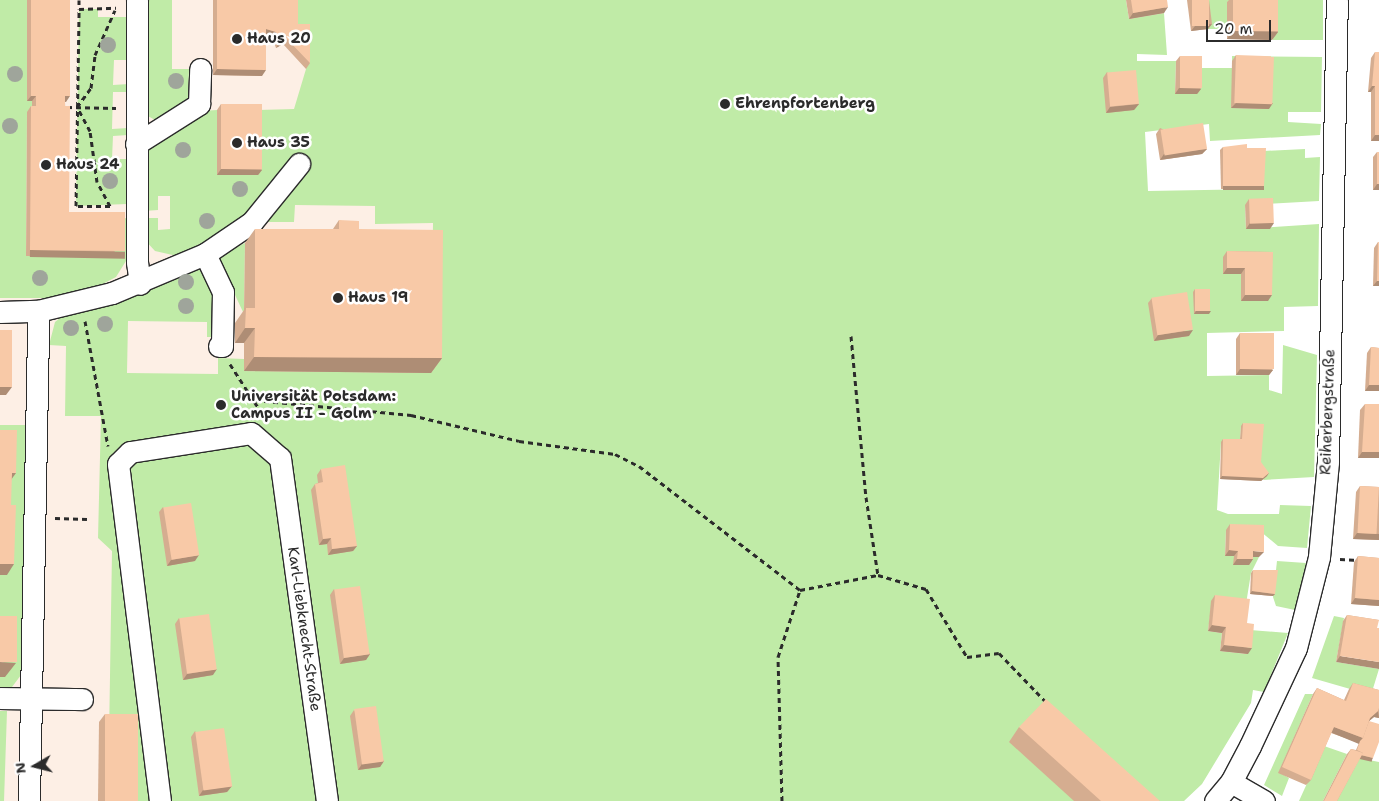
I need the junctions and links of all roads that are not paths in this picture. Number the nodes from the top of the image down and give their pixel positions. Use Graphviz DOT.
graph roads {
  1 [pos="1337,0"];
  2 [pos="137,4"];
  3 [pos="200,69"];
  4 [pos="136,144"];
  5 [pos="299,164"];
  6 [pos="205,254"];
  7 [pos="140,284"];
  8 [pos="38,311"];
  9 [pos="0,312"];
  10 [pos="220,346"];
  11 [pos="0,698"];
  12 [pos="31,699"];
  13 [pos="82,700"];
  14 [pos="1231,782"];
  15 [pos="29,801"];
  16 [pos="160,801"];
  17 [pos="328,801"];
  18 [pos="1215,801"];
  19 [pos="1264,801"];
  1 -- 14 [label="street, Reiherbergstraße"];
  2 -- 4 [label="street"];
  3 -- 4 [label="street"];
  4 -- 7 [label="street"];
  5 -- 6 [label="street"];
  6 -- 7 [label="street"];
  6 -- 10 [label="street"];
  7 -- 8 [label="street"];
  8 -- 9 [label="street"];
  8 -- 12 [label="street"];
  11 -- 12 [label="street"];
  12 -- 13 [label="street"];
  12 -- 15 [label="street"];
  14 -- 18 [label="street, Reiherbergstraße"];
  14 -- 19 [label="street"];
  16 -- 17 [label="street, Karl-Liebknecht-Straße"];
}
